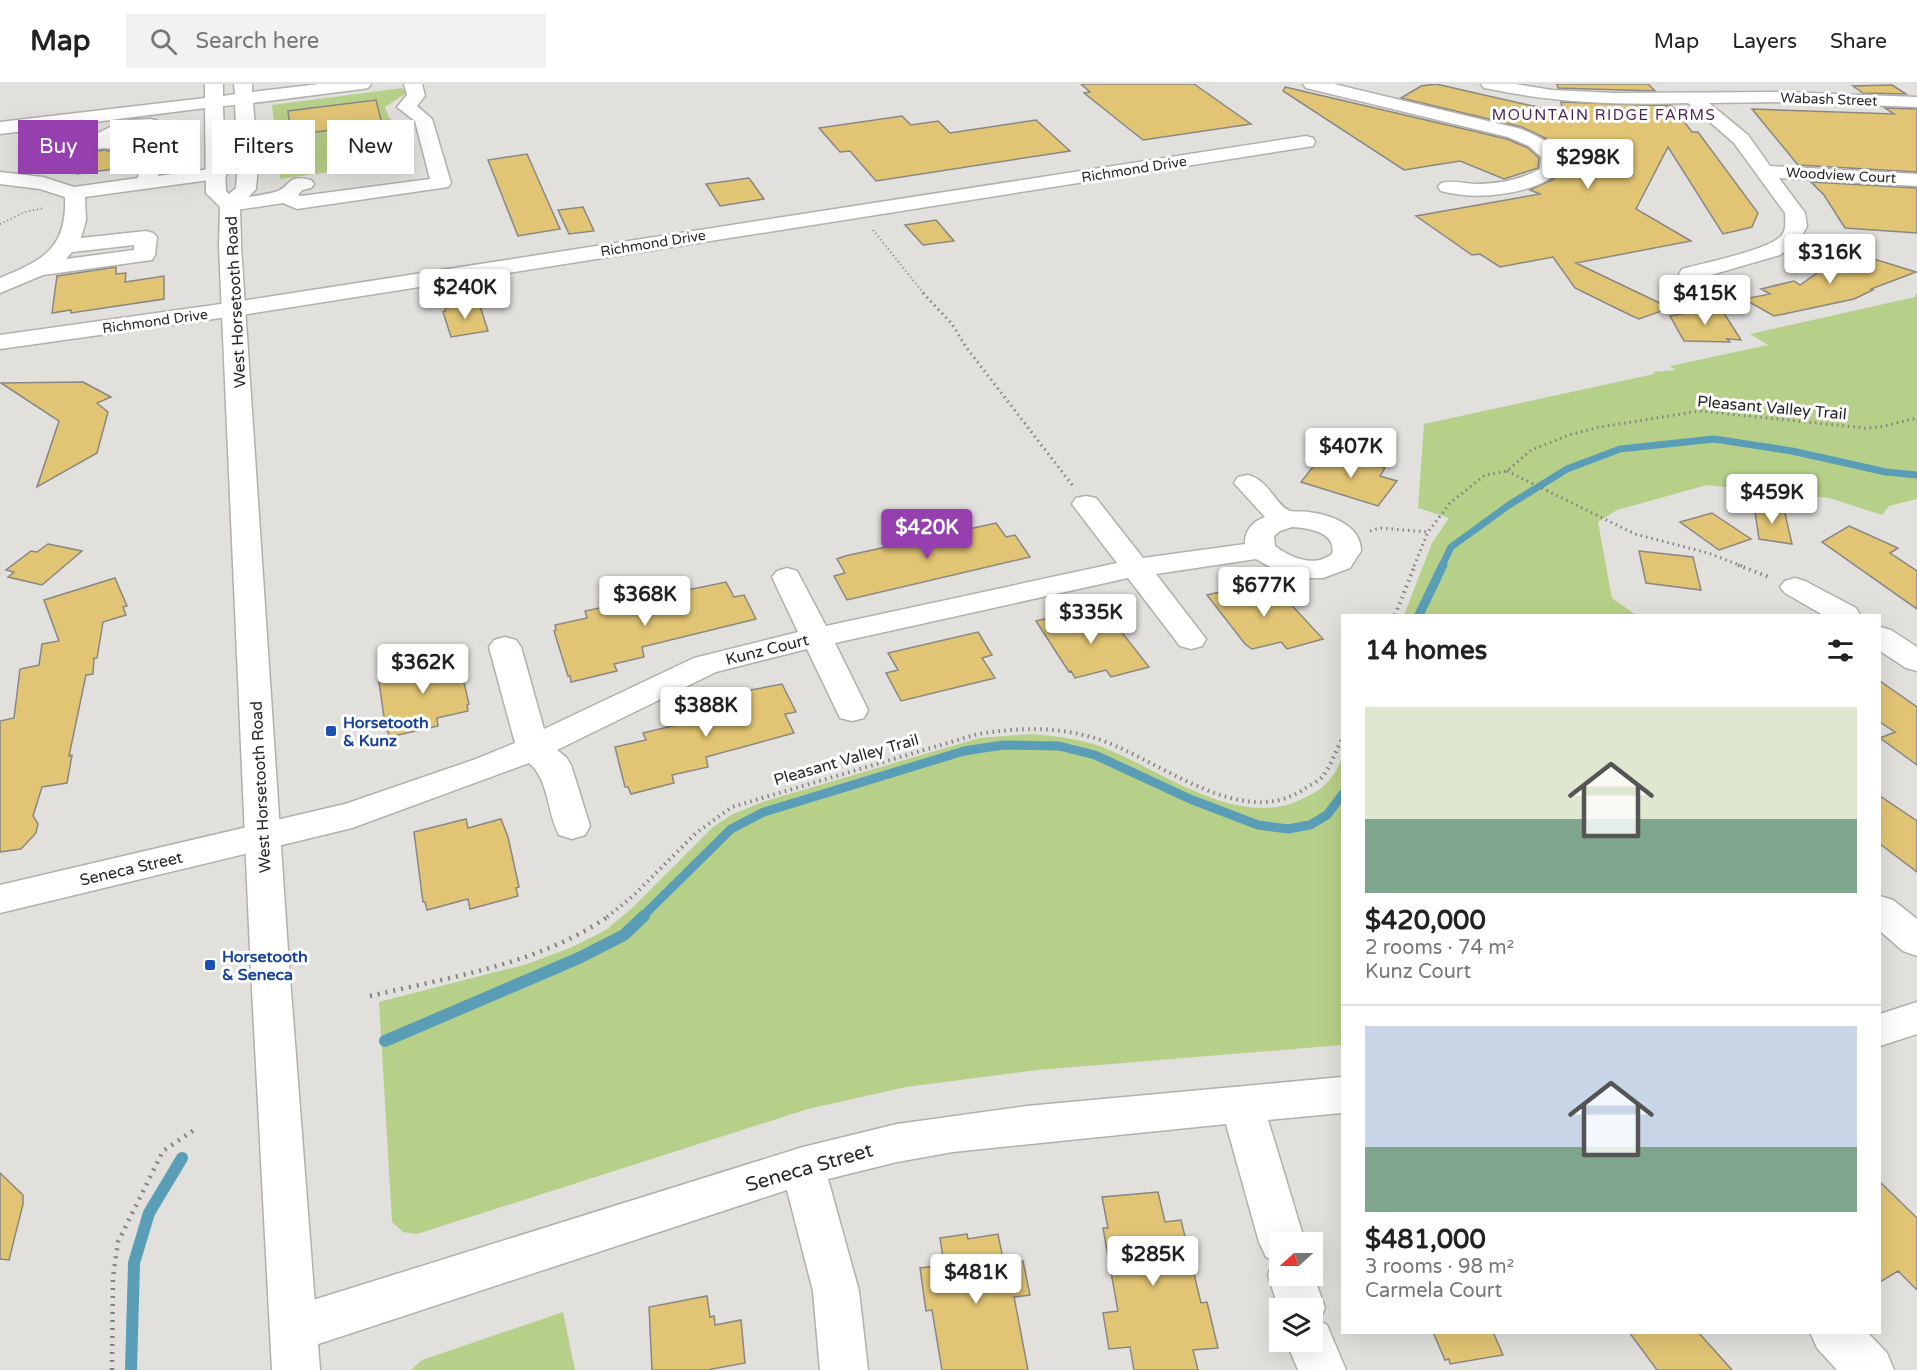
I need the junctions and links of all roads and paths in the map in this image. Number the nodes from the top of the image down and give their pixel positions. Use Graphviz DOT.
graph roads {
  1 [pos="285,84"];
  2 [pos="362,84"];
  3 [pos="413,84"];
  4 [pos="1312,84"];
  5 [pos="1395,84"];
  6 [pos="1490,84"];
  7 [pos="1817,84"];
  8 [pos="243,90"];
  9 [pos="214,93"];
  10 [pos="1371,97"];
  11 [pos="1692,98"];
  12 [pos="1833,100"];
  13 [pos="1917,102"];
  14 [pos="0,118"];
  15 [pos="58,120"];
  16 [pos="215,120"];
  17 [pos="18,126"];
  18 [pos="0,128"];
  19 [pos="1306,142"];
  20 [pos="98,143"];
  21 [pos="1764,171"];
  22 [pos="217,174"];
  23 [pos="9,178"];
  24 [pos="1917,180"];
  25 [pos="147,183"];
  26 [pos="1448,187"];
  27 [pos="73,193"];
  28 [pos="230,205"];
  29 [pos="46,208"];
  30 [pos="856,212"];
  31 [pos="0,224"];
  32 [pos="68,246"];
  33 [pos="37,269"];
  34 [pos="1690,274"];
  35 [pos="0,286"];
  36 [pos="235,309"];
  37 [pos="0,342"];
  38 [pos="1917,418"];
  39 [pos="1507,471"];
  40 [pos="1248,483"];
  41 [pos="1086,504"];
  42 [pos="1283,520"];
  43 [pos="1428,532"];
  44 [pos="1343,536"];
  45 [pos="1262,550"];
  46 [pos="1135,568"];
  47 [pos="787,577"];
  48 [pos="1795,586"];
  49 [pos="1395,614"];
  50 [pos="1843,614"];
  51 [pos="815,637"];
  52 [pos="1881,638"];
  53 [pos="1191,639"];
  54 [pos="505,647"];
  55 [pos="1917,661"];
  56 [pos="852,710"];
  57 [pos="1341,741"];
  58 [pos="533,748"];
  59 [pos="572,826"];
  60 [pos="262,838"];
  61 [pos="0,898"];
  62 [pos="1881,911"];
  63 [pos="1917,941"];
  64 [pos="370,996"];
  65 [pos="1917,1018"];
  66 [pos="1881,1030"];
  67 [pos="1341,1095"];
  68 [pos="1242,1104"];
  69 [pos="194,1130"];
  70 [pos="804,1166"];
  71 [pos="1279,1232"];
  72 [pos="1836,1334"];
  73 [pos="295,1349"];
  74 [pos="1315,1352"];
  75 [pos="112,1370"];
  76 [pos="844,1370"];
  77 [pos="1322,1370"];
  78 [pos="1870,1370"];
  1 -- 8 [label="street"];
  2 -- 8 [label="street"];
  3 -- 28 [label="street"];
  4 -- 10 [label="street"];
  5 -- 10 [label="street"];
  6 -- 11 [label="street, Wabash Street"];
  7 -- 12 [label="street"];
  8 -- 9 [label="street"];
  8 -- 28 [label="street, West Horsetooth Road"];
  9 -- 14 [label="street"];
  9 -- 15 [label="street"];
  9 -- 16 [label="street, West Horsetooth Road"];
  10 -- 26 [label="street"];
  11 -- 12 [label="street, Wabash Street"];
  11 -- 21 [label="street"];
  12 -- 13 [label="street, Wabash Street"];
  17 -- 18 [label="street"];
  19 -- 30 [label="street, Richmond Drive"];
  20 -- 25 [label="street"];
  21 -- 24 [label="street, Woodview Court"];
  21 -- 34 [label="street"];
  22 -- 25 [label="street"];
  22 -- 28 [label="street, West Horsetooth Road"];
  23 -- 27 [label="street"];
  25 -- 27 [label="street"];
  27 -- 32 [label="street"];
  28 -- 36 [label="street, West Horsetooth Road"];
  29 -- 31 [label="path"];
  30 -- 36 [label="street, Richmond Drive"];
  30 -- 41 [label="path"];
  32 -- 33 [label="street"];
  32 -- 33 [label="street"];
  33 -- 35 [label="street"];
  36 -- 37 [label="street, Richmond Drive"];
  36 -- 60 [label="street, West Horsetooth Road"];
  38 -- 39 [label="path, Pleasant Valley Trail"];
  39 -- 43 [label="path, Pleasant Valley Trail"];
  39 -- 48 [label="path"];
  40 -- 42 [label="street"];
  41 -- 46 [label="street"];
  42 -- 44 [label="street"];
  42 -- 45 [label="street"];
  43 -- 44 [label="path"];
  43 -- 49 [label="path, Pleasant Valley Trail"];
  44 -- 45 [label="street"];
  45 -- 46 [label="street, Kunz Court"];
  46 -- 51 [label="street, Kunz Court"];
  46 -- 53 [label="street"];
  47 -- 51 [label="street"];
  48 -- 50 [label="street"];
  51 -- 56 [label="street"];
  51 -- 58 [label="street, Kunz Court"];
  52 -- 55 [label="street"];
  54 -- 58 [label="street"];
  57 -- 64 [label="path, Pleasant Valley Trail"];
  58 -- 59 [label="street"];
  58 -- 60 [label="street, Kunz Court"];
  60 -- 61 [label="street, Seneca Street"];
  60 -- 73 [label="street, West Horsetooth Road"];
  62 -- 63 [label="street"];
  65 -- 66 [label="street"];
  67 -- 68 [label="street, Seneca Street"];
  68 -- 70 [label="street, Seneca Street"];
  68 -- 71 [label="street"];
  69 -- 75 [label="path"];
  70 -- 73 [label="street, Seneca Street"];
  70 -- 76 [label="street"];
  72 -- 78 [label="street"];
  74 -- 77 [label="street"];
}
